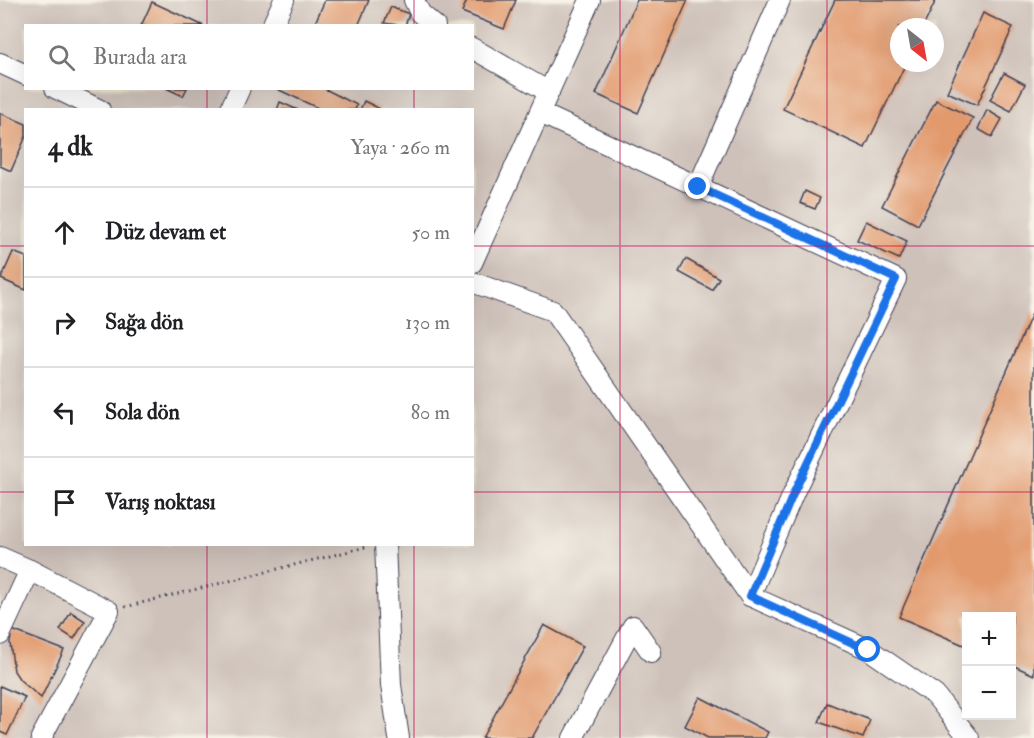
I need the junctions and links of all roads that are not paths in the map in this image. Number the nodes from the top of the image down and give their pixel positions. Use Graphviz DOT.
graph roads {
  1 [pos="284,0"];
  2 [pos="414,0"];
  3 [pos="590,0"];
  4 [pos="780,0"];
  5 [pos="273,24"];
  6 [pos="433,24"];
  7 [pos="474,49"];
  8 [pos="0,63"];
  9 [pos="24,74"];
  10 [pos="59,90"];
  11 [pos="239,90"];
  12 [pos="549,92"];
  13 [pos="96,108"];
  14 [pos="231,108"];
  15 [pos="540,113"];
  16 [pos="698,187"];
  17 [pos="474,259"];
  18 [pos="474,283"];
  19 [pos="385,546"];
  20 [pos="0,557"];
  21 [pos="30,570"];
  22 [pos="750,596"];
  23 [pos="0,635"];
  24 [pos="651,652"];
  25 [pos="41,738"];
  26 [pos="399,738"];
  27 [pos="573,738"];
  28 [pos="969,738"];
  1 -- 5 [label="street"];
  2 -- 6 [label="street"];
  3 -- 12 [label="street"];
  4 -- 16 [label="street"];
  7 -- 12 [label="street"];
  8 -- 9 [label="street"];
  10 -- 13 [label="street"];
  11 -- 14 [label="street"];
  12 -- 15 [label="street"];
  15 -- 16 [label="street"];
  15 -- 17 [label="street"];
  16 -- 22 [label="street"];
  18 -- 22 [label="street"];
  19 -- 26 [label="street"];
  20 -- 21 [label="street"];
  21 -- 23 [label="street"];
  21 -- 25 [label="street"];
  22 -- 28 [label="street"];
  24 -- 27 [label="street"];
}
